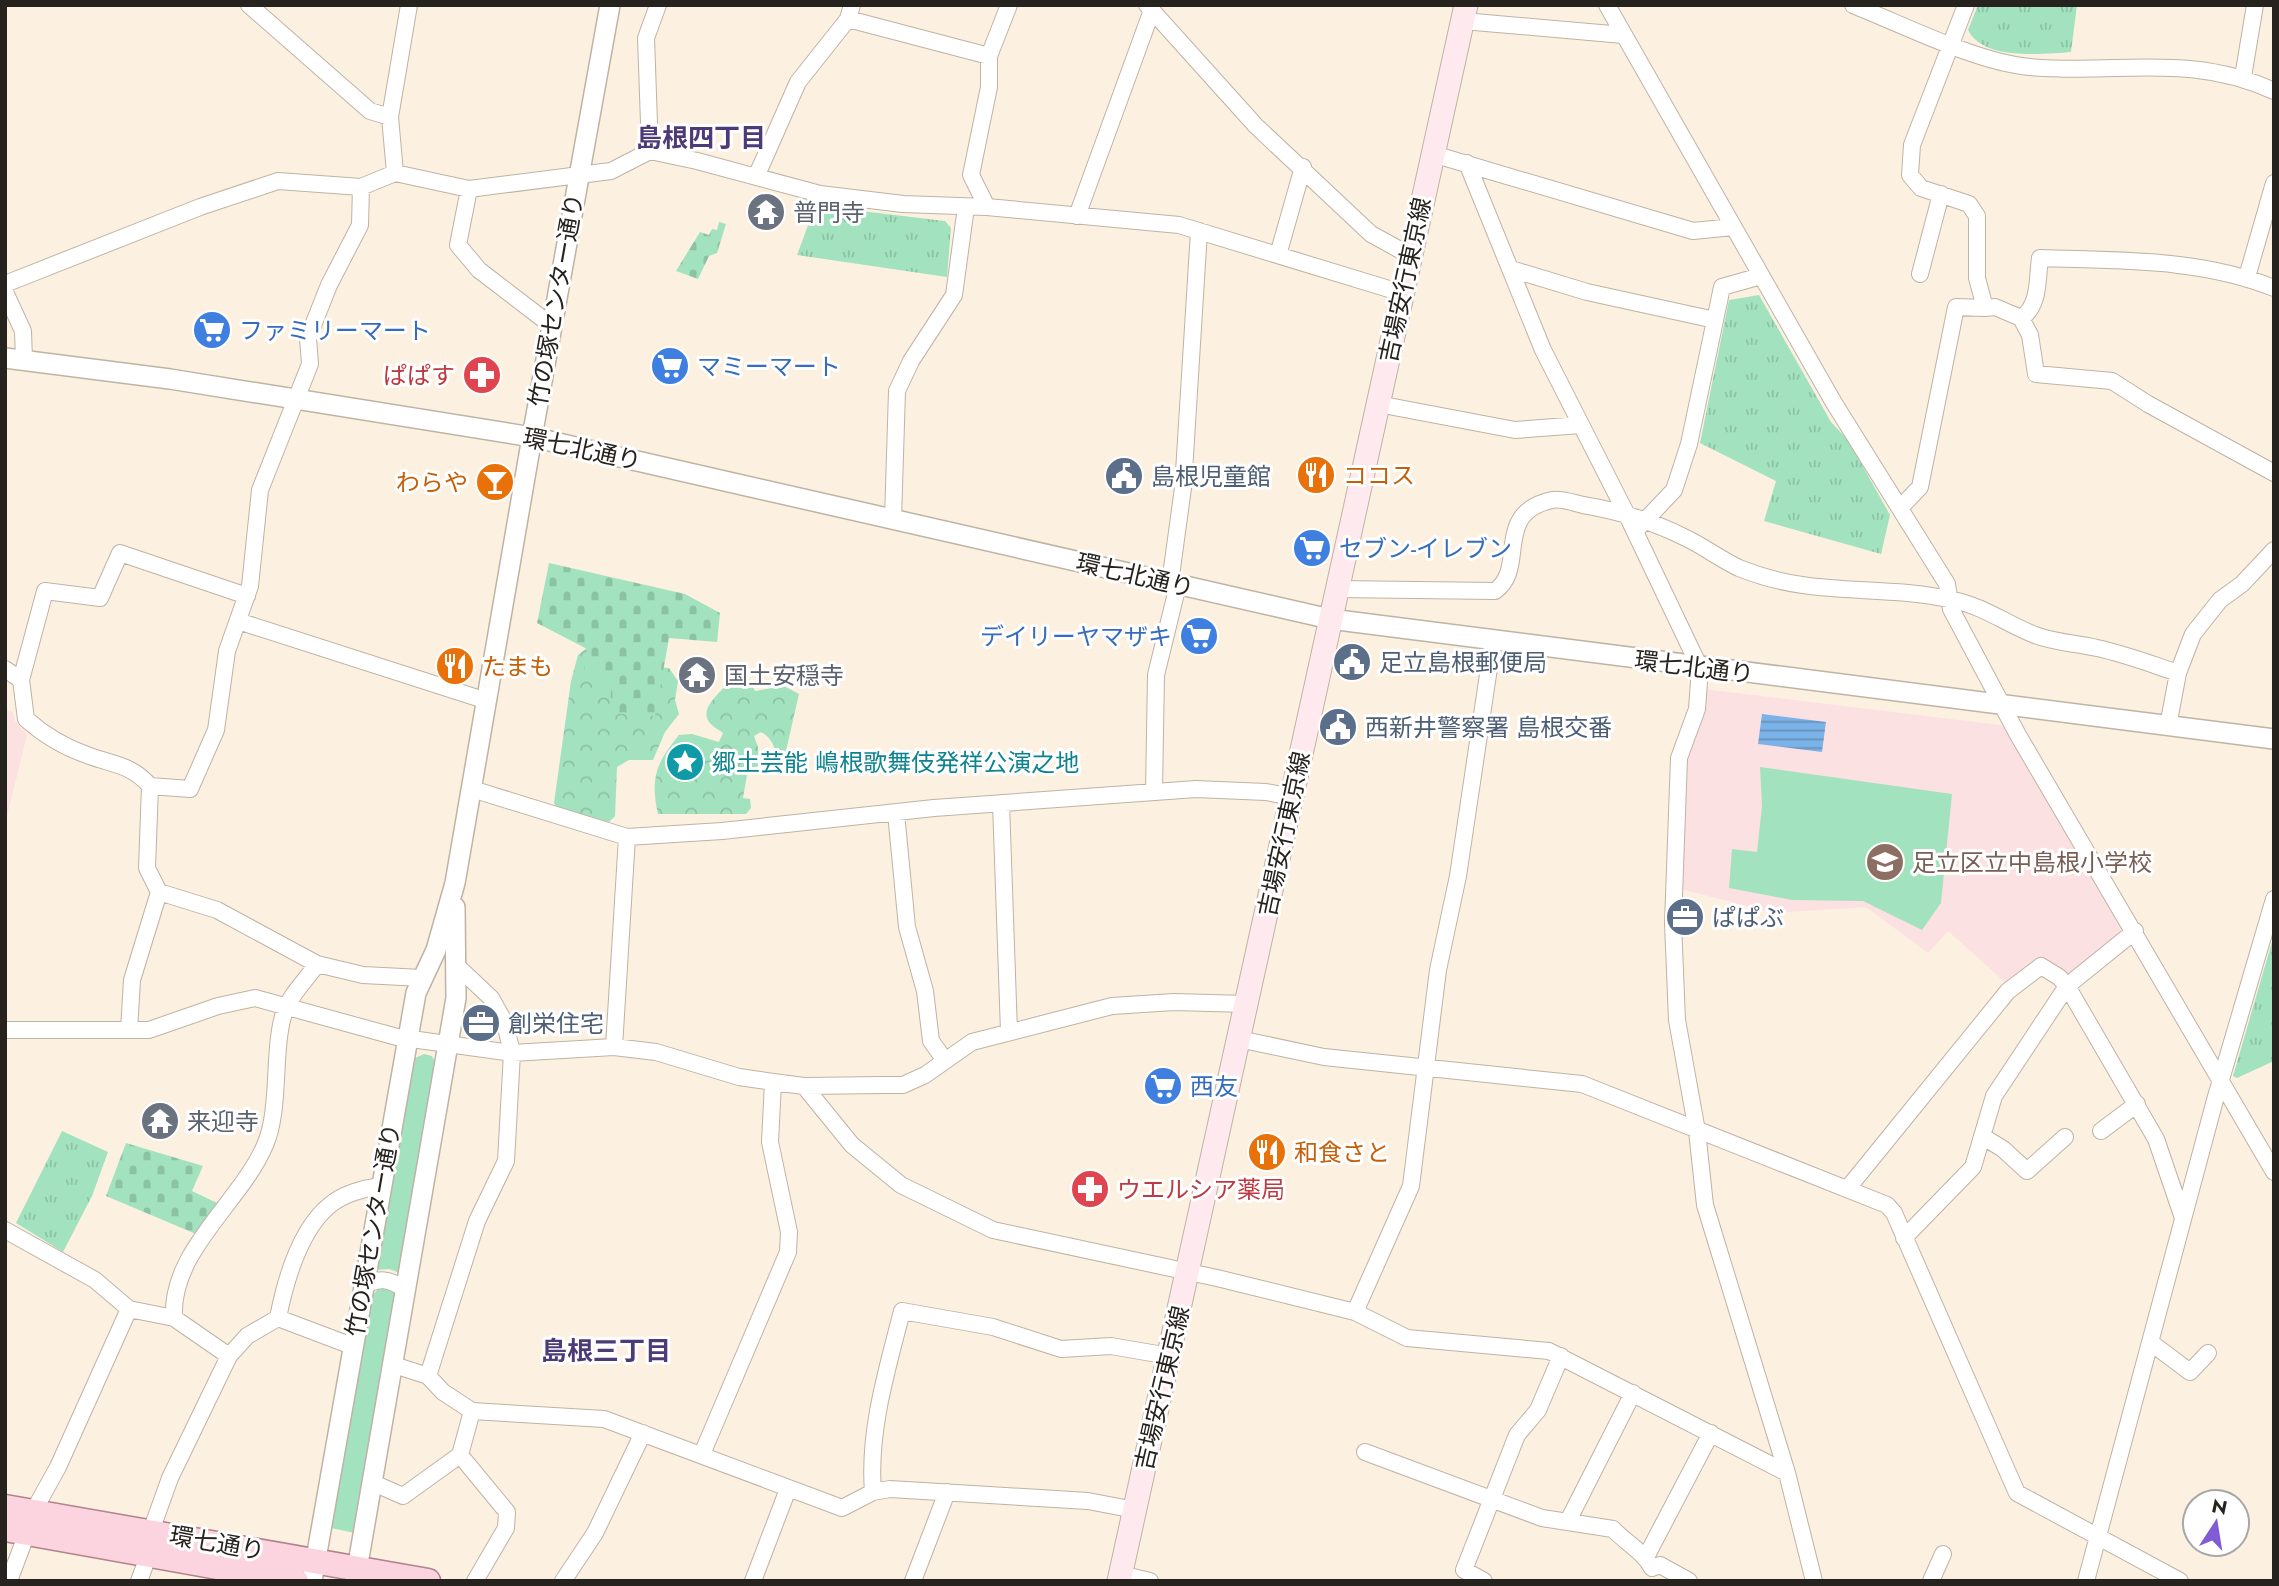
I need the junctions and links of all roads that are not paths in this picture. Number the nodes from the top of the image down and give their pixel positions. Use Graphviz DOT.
graph roads {
  1 [pos="249,5"];
  2 [pos="409,5"];
  3 [pos="611,5"];
  4 [pos="657,5"];
  5 [pos="1009,5"];
  6 [pos="1607,5"];
  7 [pos="1853,5"];
  8 [pos="1966,5"];
  9 [pos="2255,5"];
  10 [pos="1150,8"];
  11 [pos="850,12"];
  12 [pos="1464,13"];
  13 [pos="1623,35"];
  14 [pos="1951,43"];
  15 [pos="989,55"];
  16 [pos="2243,77"];
  17 [pos="2274,91"];
  18 [pos="390,117"];
  19 [pos="650,151"];
  20 [pos="1433,153"];
  21 [pos="1467,163"];
  22 [pos="1303,167"];
  23 [pos="395,173"];
  24 [pos="579,175"];
  25 [pos="756,177"];
  26 [pos="2274,183"];
  27 [pos="361,187"];
  28 [pos="470,189"];
  29 [pos="1941,194"];
  30 [pos="966,206"];
  31 [pos="987,207"];
  32 [pos="1077,216"];
  33 [pos="1733,227"];
  34 [pos="1199,231"];
  35 [pos="1278,256"];
  36 [pos="1411,256"];
  37 [pos="1511,270"];
  38 [pos="1920,274"];
  39 [pos="1761,276"];
  40 [pos="2247,277"];
  41 [pos="5,284"];
  42 [pos="2274,288"];
  43 [pos="5,292"];
  44 [pos="1402,293"];
  45 [pos="1985,308"];
  46 [pos="2021,318"];
  47 [pos="1715,320"];
  48 [pos="552,326"];
  49 [pos="15,359"];
  50 [pos="295,398"];
  51 [pos="1378,404"];
  52 [pos="1581,425"];
  53 [pos="531,437"];
  54 [pos="2274,473"];
  55 [pos="1900,508"];
  56 [pos="1626,513"];
  57 [pos="892,519"];
  58 [pos="1640,527"];
  59 [pos="2274,550"];
  60 [pos="1174,584"];
  61 [pos="1337,589"];
  62 [pos="247,596"];
  63 [pos="1951,599"];
  64 [pos="1330,620"];
  65 [pos="238,621"];
  66 [pos="1493,642"];
  67 [pos="5,668"];
  68 [pos="1700,668"];
  69 [pos="2178,673"];
  70 [pos="21,680"];
  71 [pos="487,701"];
  72 [pos="2002,705"];
  73 [pos="2168,726"];
  74 [pos="2274,739"];
  75 [pos="150,786"];
  76 [pos="472,789"];
  77 [pos="1154,792"];
  78 [pos="1292,797"];
  79 [pos="1001,803"];
  80 [pos="896,813"];
  81 [pos="627,837"];
  82 [pos="455,885"];
  83 [pos="159,892"];
  84 [pos="2274,899"];
  85 [pos="2135,931"];
  86 [pos="317,964"];
  87 [pos="456,965"];
  88 [pos="422,978"];
  89 [pos="2067,986"];
  90 [pos="1247,1004"];
  91 [pos="288,1005"];
  92 [pos="5,1030"];
  93 [pos="129,1030"];
  94 [pos="1009,1032"];
  95 [pos="408,1039"];
  96 [pos="1239,1040"];
  97 [pos="448,1043"];
  98 [pos="614,1047"];
  99 [pos="512,1053"];
  100 [pos="944,1059"];
  101 [pos="1424,1067"];
  102 [pos="773,1082"];
  103 [pos="2221,1083"];
  104 [pos="804,1086"];
  105 [pos="2137,1104"];
  106 [pos="2101,1130"];
  107 [pos="1697,1131"];
  108 [pos="1982,1136"];
  109 [pos="2065,1137"];
  110 [pos="2274,1172"];
  111 [pos="381,1186"];
  112 [pos="1848,1188"];
  113 [pos="2183,1218"];
  114 [pos="5,1230"];
  115 [pos="1904,1238"];
  116 [pos="1188,1271"];
  117 [pos="362,1288"];
  118 [pos="406,1290"];
  119 [pos="129,1309"];
  120 [pos="1355,1312"];
  121 [pos="174,1318"];
  122 [pos="278,1318"];
  123 [pos="2150,1342"];
  124 [pos="352,1346"];
  125 [pos="2208,1353"];
  126 [pos="229,1356"];
  127 [pos="1169,1356"];
  128 [pos="1561,1356"];
  129 [pos="394,1365"];
  130 [pos="428,1376"];
  131 [pos="1633,1393"];
  132 [pos="472,1411"];
  133 [pos="643,1433"];
  134 [pos="1711,1433"];
  135 [pos="1365,1452"];
  136 [pos="702,1454"];
  137 [pos="460,1455"];
  138 [pos="1787,1472"];
  139 [pos="371,1482"];
  140 [pos="788,1489"];
  141 [pos="873,1492"];
  142 [pos="947,1492"];
  143 [pos="1492,1501"];
  144 [pos="5,1507"];
  145 [pos="1135,1510"];
  146 [pos="1568,1521"];
  147 [pos="22,1524"];
  148 [pos="2098,1536"];
  149 [pos="150,1542"];
  150 [pos="1943,1554"];
  151 [pos="1648,1569"];
  152 [pos="314,1571"];
  153 [pos="356,1574"];
  154 [pos="1119,1578"];
  155 [pos="9,1581"];
  156 [pos="139,1581"];
  157 [pos="296,1581"];
  158 [pos="428,1581"];
  159 [pos="475,1581"];
  160 [pos="564,1581"];
  161 [pos="753,1581"];
  162 [pos="914,1581"];
  163 [pos="1150,1581"];
  164 [pos="1484,1581"];
  165 [pos="1689,1581"];
  166 [pos="1814,1581"];
  167 [pos="1931,1581"];
  168 [pos="2086,1581"];
  169 [pos="2180,1581"];
  1 -- 18 [label="street"];
  2 -- 18 [label="street"];
  3 -- 24 [label="street, 竹の塚センター通り"];
  4 -- 19 [label="street"];
  5 -- 15 [label="street"];
  6 -- 13 [label="street"];
  7 -- 14 [label="street"];
  8 -- 14 [label="street"];
  9 -- 16 [label="street"];
  10 -- 22 [label="street"];
  10 -- 32 [label="street"];
  11 -- 15 [label="street"];
  11 -- 25 [label="street"];
  12 -- 13 [label="street"];
  12 -- 20 [label="main road, 吉場安行東京線"];
  13 -- 33 [label="street"];
  14 -- 16 [label="street"];
  14 -- 29 [label="street"];
  15 -- 31 [label="street"];
  16 -- 17 [label="street"];
  18 -- 23 [label="street"];
  19 -- 24 [label="street"];
  19 -- 25 [label="street"];
  20 -- 21 [label="street"];
  20 -- 36 [label="main road, 吉場安行東京線"];
  21 -- 33 [label="street"];
  21 -- 37 [label="street"];
  22 -- 35 [label="street"];
  22 -- 36 [label="street"];
  23 -- 27 [label="street"];
  23 -- 28 [label="street"];
  24 -- 28 [label="street"];
  24 -- 48 [label="street, 竹の塚センター通り"];
  25 -- 30 [label="street"];
  26 -- 40 [label="street"];
  27 -- 41 [label="street"];
  27 -- 50 [label="street"];
  28 -- 48 [label="street"];
  29 -- 38 [label="street"];
  29 -- 45 [label="street"];
  30 -- 31 [label="street"];
  30 -- 57 [label="street"];
  31 -- 32 [label="street"];
  32 -- 34 [label="street"];
  33 -- 39 [label="street"];
  34 -- 35 [label="street"];
  34 -- 60 [label="street"];
  35 -- 44 [label="street"];
  36 -- 44 [label="main road, 吉場安行東京線"];
  37 -- 47 [label="street"];
  37 -- 52 [label="street"];
  39 -- 47 [label="street"];
  39 -- 55 [label="street"];
  40 -- 42 [label="street"];
  40 -- 46 [label="street"];
  43 -- 49 [label="street"];
  44 -- 51 [label="main road, 吉場安行東京線"];
  45 -- 46 [label="street"];
  45 -- 55 [label="street"];
  46 -- 54 [label="street"];
  47 -- 58 [label="street"];
  48 -- 53 [label="street, 竹の塚センター通り"];
  49 -- 50 [label="street, 環七北通り"];
  50 -- 53 [label="street, 環七北通り"];
  50 -- 62 [label="street"];
  51 -- 52 [label="street"];
  51 -- 61 [label="main road, 吉場安行東京線"];
  52 -- 56 [label="street"];
  53 -- 57 [label="street, 環七北通り"];
  53 -- 71 [label="street, 竹の塚センター通り"];
  55 -- 63 [label="street"];
  56 -- 58 [label="street"];
  56 -- 61 [label="street"];
  57 -- 60 [label="street, 環七北通り"];
  58 -- 63 [label="street"];
  58 -- 68 [label="street"];
  59 -- 69 [label="street"];
  60 -- 64 [label="street, 環七北通り"];
  60 -- 77 [label="street"];
  61 -- 64 [label="main road, 吉場安行東京線"];
  62 -- 65 [label="street"];
  62 -- 70 [label="street"];
  63 -- 69 [label="street"];
  63 -- 72 [label="street"];
  64 -- 66 [label="street, 環七北通り"];
  64 -- 78 [label="main road, 吉場安行東京線"];
  65 -- 71 [label="street"];
  65 -- 75 [label="street"];
  66 -- 68 [label="street, 環七北通り"];
  66 -- 101 [label="street"];
  67 -- 70 [label="street"];
  68 -- 72 [label="street, 環七北通り"];
  68 -- 107 [label="street"];
  69 -- 73 [label="street"];
  70 -- 75 [label="street"];
  71 -- 76 [label="street, 竹の塚センター通り"];
  72 -- 73 [label="street, 環七北通り"];
  72 -- 85 [label="street"];
  73 -- 74 [label="street, 環七北通り"];
  75 -- 83 [label="street"];
  76 -- 81 [label="street"];
  76 -- 82 [label="street, 竹の塚センター通り"];
  77 -- 78 [label="street"];
  77 -- 79 [label="street"];
  78 -- 90 [label="main road, 吉場安行東京線"];
  79 -- 80 [label="street"];
  79 -- 94 [label="street"];
  80 -- 81 [label="street"];
  80 -- 100 [label="street"];
  81 -- 98 [label="street"];
  82 -- 87 [label="street, 竹の塚センター通り"];
  82 -- 88 [label="street, 竹の塚センター通り"];
  83 -- 86 [label="street"];
  83 -- 93 [label="street"];
  84 -- 103 [label="street"];
  85 -- 89 [label="street"];
  85 -- 103 [label="street"];
  86 -- 88 [label="street"];
  86 -- 91 [label="street"];
  87 -- 97 [label="street, 竹の塚センター通り"];
  87 -- 99 [label="street"];
  88 -- 95 [label="street, 竹の塚センター通り"];
  89 -- 105 [label="street"];
  89 -- 108 [label="street"];
  89 -- 112 [label="street"];
  90 -- 94 [label="street"];
  90 -- 96 [label="main road, 吉場安行東京線"];
  91 -- 93 [label="street"];
  91 -- 95 [label="street"];
  91 -- 121 [label="street"];
  92 -- 93 [label="street"];
  94 -- 100 [label="street"];
  95 -- 97 [label="street"];
  95 -- 111 [label="street, 竹の塚センター通り"];
  96 -- 101 [label="street"];
  96 -- 116 [label="main road, 吉場安行東京線"];
  97 -- 99 [label="street"];
  97 -- 118 [label="street, 竹の塚センター通り"];
  98 -- 99 [label="street"];
  98 -- 102 [label="street"];
  99 -- 130 [label="street"];
  100 -- 104 [label="street"];
  101 -- 107 [label="street"];
  101 -- 120 [label="street"];
  102 -- 104 [label="street"];
  102 -- 136 [label="street"];
  103 -- 110 [label="street"];
  103 -- 113 [label="street"];
  104 -- 116 [label="street"];
  105 -- 106 [label="street"];
  105 -- 113 [label="street"];
  107 -- 112 [label="street"];
  107 -- 138 [label="street"];
  108 -- 109 [label="street"];
  108 -- 115 [label="street"];
  111 -- 117 [label="street, 竹の塚センター通り"];
  111 -- 122 [label="street"];
  112 -- 115 [label="street"];
  113 -- 123 [label="street"];
  114 -- 119 [label="street"];
  115 -- 148 [label="street"];
  116 -- 120 [label="street"];
  116 -- 127 [label="main road, 吉場安行東京線"];
  117 -- 118 [label="street"];
  117 -- 124 [label="street, 竹の塚センター通り"];
  118 -- 129 [label="street, 竹の塚センター通り"];
  119 -- 121 [label="street"];
  119 -- 147 [label="street"];
  120 -- 128 [label="street"];
  121 -- 126 [label="street"];
  122 -- 124 [label="street"];
  122 -- 126 [label="street"];
  123 -- 125 [label="street"];
  123 -- 148 [label="street"];
  124 -- 152 [label="street, 竹の塚センター通り"];
  126 -- 149 [label="street"];
  127 -- 141 [label="street"];
  127 -- 145 [label="main road, 吉場安行東京線"];
  128 -- 131 [label="street"];
  128 -- 143 [label="street"];
  129 -- 130 [label="street"];
  129 -- 139 [label="street, 竹の塚センター通り"];
  130 -- 132 [label="street"];
  131 -- 134 [label="street"];
  131 -- 146 [label="street"];
  132 -- 133 [label="street"];
  132 -- 137 [label="street"];
  133 -- 136 [label="street"];
  133 -- 160 [label="street"];
  134 -- 138 [label="street"];
  134 -- 151 [label="street"];
  135 -- 143 [label="street"];
  136 -- 140 [label="street"];
  137 -- 139 [label="street"];
  137 -- 159 [label="street"];
  138 -- 166 [label="street"];
  139 -- 153 [label="street, 竹の塚センター通り"];
  140 -- 141 [label="street"];
  140 -- 161 [label="street"];
  141 -- 142 [label="street"];
  142 -- 145 [label="street"];
  142 -- 162 [label="street"];
  143 -- 146 [label="street"];
  143 -- 164 [label="street"];
  144 -- 147 [label="main road, 環七通り"];
  145 -- 154 [label="main road, 吉場安行東京線"];
  146 -- 151 [label="street"];
  147 -- 149 [label="main road, 環七通り"];
  147 -- 155 [label="street"];
  148 -- 168 [label="street"];
  148 -- 169 [label="street"];
  149 -- 152 [label="main road, 環七通り"];
  149 -- 156 [label="street"];
  149 -- 157 [label="main road, 環七通り"];
  150 -- 167 [label="street"];
  151 -- 165 [label="street"];
  152 -- 153 [label="main road, 環七通り"];
  153 -- 158 [label="main road, 環七通り"];
  154 -- 163 [label="street"];
}
